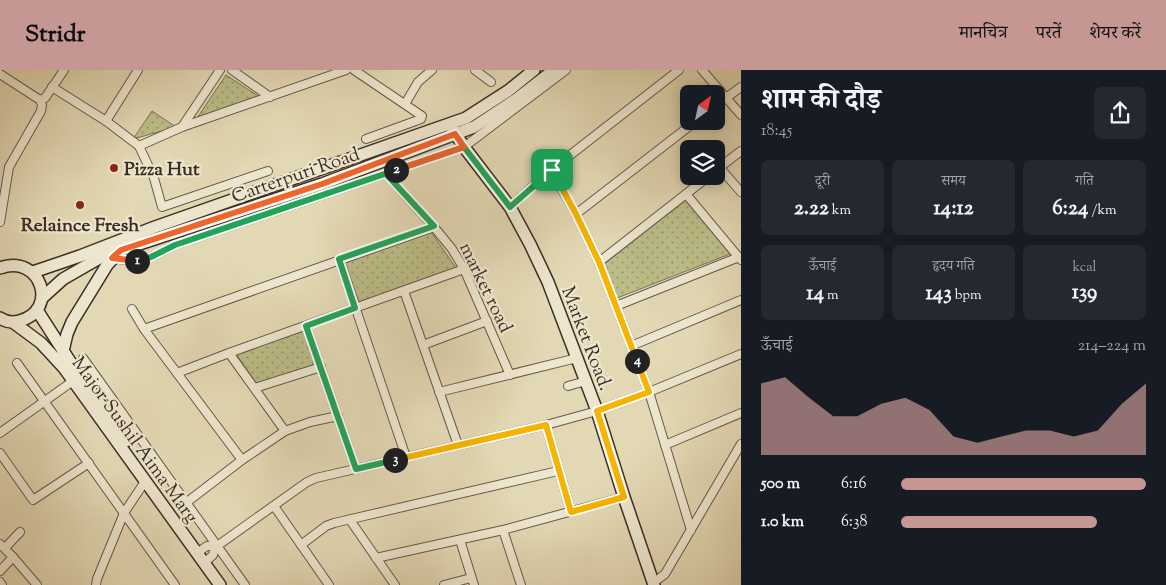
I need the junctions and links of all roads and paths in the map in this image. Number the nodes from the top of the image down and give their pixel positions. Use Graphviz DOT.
graph roads {
  1 [pos="64,70"];
  2 [pos="138,70"];
  3 [pos="220,70"];
  4 [pos="232,70"];
  5 [pos="346,70"];
  6 [pos="354,70"];
  7 [pos="432,70"];
  8 [pos="475,70"];
  9 [pos="534,70"];
  10 [pos="554,70"];
  11 [pos="566,70"];
  12 [pos="679,70"];
  13 [pos="702,70"];
  14 [pos="0,74"];
  15 [pos="491,82"];
  16 [pos="52,87"];
  17 [pos="741,87"];
  18 [pos="270,97"];
  19 [pos="726,98"];
  20 [pos="40,100"];
  21 [pos="405,104"];
  22 [pos="741,115"];
  23 [pos="106,120"];
  24 [pos="449,123"];
  25 [pos="182,127"];
  26 [pos="684,130"];
  27 [pos="455,134"];
  28 [pos="366,139"];
  29 [pos="139,146"];
  30 [pos="464,147"];
  31 [pos="741,151"];
  32 [pos="725,164"];
  33 [pos="552,170"];
  34 [pos="268,171"];
  35 [pos="386,174"];
  36 [pos="725,176"];
  37 [pos="698,185"];
  38 [pos="741,192"];
  39 [pos="686,194"];
  40 [pos="510,207"];
  41 [pos="576,214"];
  42 [pos="0,222"];
  43 [pos="434,226"];
  44 [pos="121,250"];
  45 [pos="112,258"];
  46 [pos="740,258"];
  47 [pos="339,259"];
  48 [pos="599,262"];
  49 [pos="1,265"];
  50 [pos="464,269"];
  51 [pos="33,272"];
  52 [pos="404,291"];
  53 [pos="42,298"];
  54 [pos="741,300"];
  55 [pos="616,306"];
  56 [pos="355,308"];
  57 [pos="132,309"];
  58 [pos="38,310"];
  59 [pos="0,318"];
  60 [pos="486,321"];
  61 [pos="14,322"];
  62 [pos="306,326"];
  63 [pos="144,330"];
  64 [pos="422,345"];
  65 [pos="631,346"];
  66 [pos="63,351"];
  67 [pos="229,353"];
  68 [pos="741,354"];
  69 [pos="83,358"];
  70 [pos="577,358"];
  71 [pos="17,363"];
  72 [pos="321,367"];
  73 [pos="178,373"];
  74 [pos="510,375"];
  75 [pos="74,381"];
  76 [pos="586,381"];
  77 [pos="568,386"];
  78 [pos="255,388"];
  79 [pos="439,392"];
  80 [pos="649,392"];
  81 [pos="44,401"];
  82 [pos="597,411"];
  83 [pos="741,413"];
  84 [pos="338,416"];
  85 [pos="546,425"];
  86 [pos="2,429"];
  87 [pos="286,431"];
  88 [pos="665,444"];
  89 [pos="741,444"];
  90 [pos="458,445"];
  91 [pos="0,453"];
  92 [pos="406,457"];
  93 [pos="242,460"];
  94 [pos="89,463"];
  95 [pos="356,469"];
  96 [pos="558,471"];
  97 [pos="146,480"];
  98 [pos="624,497"];
  99 [pos="187,502"];
  100 [pos="274,506"];
  101 [pos="571,512"];
  102 [pos="124,513"];
  103 [pos="350,520"];
  104 [pos="503,530"];
  105 [pos="691,530"];
  106 [pos="20,532"];
  107 [pos="460,540"];
  108 [pos="301,545"];
  109 [pos="2,546"];
  110 [pos="216,546"];
  111 [pos="199,551"];
  112 [pos="13,557"];
  113 [pos="376,558"];
  114 [pos="207,561"];
  115 [pos="0,571"];
  116 [pos="472,581"];
  117 [pos="32,583"];
  118 [pos="654,584"];
  119 [pos="96,585"];
  120 [pos="175,585"];
  121 [pos="220,585"];
  122 [pos="228,585"];
  123 [pos="245,585"];
  124 [pos="329,585"];
  125 [pos="395,585"];
  126 [pos="444,585"];
  127 [pos="521,585"];
  1 -- 16 [label="street"];
  2 -- 23 [label="street"];
  3 -- 25 [label="street"];
  4 -- 18 [label="street"];
  5 -- 18 [label="street"];
  6 -- 21 [label="street"];
  7 -- 21 [label="street"];
  8 -- 15 [label="street"];
  9 -- 24 [label="main road, Carterpuri Road"];
  10 -- 27 [label="main road, Carterpuri Road"];
  11 -- 30 [label="street"];
  12 -- 33 [label="street"];
  13 -- 19 [label="street"];
  14 -- 20 [label="street"];
  16 -- 20 [label="street"];
  16 -- 23 [label="street"];
  17 -- 19 [label="street"];
  18 -- 25 [label="street"];
  19 -- 22 [label="street"];
  20 -- 42 [label="street"];
  21 -- 28 [label="street"];
  23 -- 29 [label="street"];
  24 -- 27 [label="main road, Market Road."];
  24 -- 51 [label="main road, Carterpuri Road"];
  25 -- 29 [label="street"];
  26 -- 41 [label="street"];
  27 -- 30 [label="main road, Market Road."];
  27 -- 44 [label="main road, Carterpuri Road"];
  29 -- 34 [label="street"];
  30 -- 35 [label="street"];
  30 -- 40 [label="main road, Market Road."];
  31 -- 32 [label="street"];
  33 -- 40 [label="street"];
  33 -- 41 [label="street"];
  35 -- 43 [label="street, market road"];
  35 -- 45 [label="street"];
  36 -- 38 [label="street"];
  37 -- 39 [label="street"];
  39 -- 46 [label="street"];
  39 -- 48 [label="street"];
  40 -- 70 [label="main road, Market Road."];
  41 -- 48 [label="street"];
  43 -- 47 [label="street"];
  43 -- 50 [label="street, market road"];
  44 -- 45 [label="main road"];
  44 -- 53 [label="main road, Carterpuri Road"];
  45 -- 66 [label="main road"];
  46 -- 55 [label="street"];
  47 -- 56 [label="street"];
  47 -- 63 [label="street"];
  48 -- 55 [label="street"];
  49 -- 51 [label="main road"];
  50 -- 52 [label="street"];
  50 -- 60 [label="street, market road"];
  51 -- 53 [label="main road"];
  52 -- 56 [label="street"];
  52 -- 64 [label="street"];
  53 -- 58 [label="main road"];
  54 -- 65 [label="street"];
  55 -- 65 [label="street"];
  56 -- 62 [label="street"];
  56 -- 92 [label="street"];
  57 -- 63 [label="street"];
  58 -- 61 [label="main road"];
  58 -- 66 [label="main road, Major Sushil Aima Marg"];
  59 -- 61 [label="main road"];
  60 -- 64 [label="street"];
  60 -- 74 [label="street, market road"];
  61 -- 75 [label="main road, Major Sushil Aima Marg"];
  62 -- 67 [label="street"];
  62 -- 72 [label="street"];
  63 -- 73 [label="street"];
  64 -- 79 [label="street"];
  65 -- 80 [label="street"];
  66 -- 111 [label="main road, Major Sushil Aima Marg"];
  67 -- 73 [label="street"];
  67 -- 78 [label="street"];
  68 -- 80 [label="street"];
  69 -- 99 [label="street"];
  70 -- 74 [label="street"];
  70 -- 76 [label="main road, Market Road."];
  71 -- 81 [label="street"];
  72 -- 78 [label="street"];
  72 -- 84 [label="street"];
  73 -- 93 [label="street"];
  74 -- 79 [label="street"];
  75 -- 81 [label="street"];
  75 -- 97 [label="main road, Major Sushil Aima Marg"];
  76 -- 77 [label="street"];
  76 -- 82 [label="main road, Market Road."];
  78 -- 87 [label="street"];
  79 -- 90 [label="street"];
  80 -- 82 [label="street"];
  80 -- 88 [label="street"];
  81 -- 86 [label="street"];
  81 -- 94 [label="street"];
  82 -- 85 [label="street"];
  82 -- 98 [label="main road, Market Road."];
  83 -- 88 [label="street"];
  84 -- 87 [label="street"];
  84 -- 95 [label="street"];
  85 -- 90 [label="street"];
  85 -- 96 [label="street"];
  87 -- 93 [label="street"];
  88 -- 105 [label="street"];
  89 -- 105 [label="street"];
  90 -- 92 [label="street"];
  91 -- 94 [label="street"];
  92 -- 95 [label="street"];
  93 -- 99 [label="street"];
  94 -- 102 [label="street"];
  95 -- 100 [label="street"];
  96 -- 101 [label="street"];
  96 -- 103 [label="street"];
  97 -- 102 [label="street"];
  97 -- 111 [label="main road, Major Sushil Aima Marg"];
  98 -- 101 [label="street"];
  98 -- 118 [label="main road, Market Road."];
  99 -- 110 [label="street"];
  100 -- 108 [label="street"];
  100 -- 110 [label="street"];
  101 -- 104 [label="street"];
  102 -- 119 [label="street"];
  102 -- 120 [label="street"];
  103 -- 108 [label="street"];
  103 -- 113 [label="street"];
  104 -- 107 [label="street"];
  104 -- 127 [label="street"];
  105 -- 118 [label="street"];
  106 -- 109 [label="street"];
  107 -- 113 [label="street"];
  107 -- 116 [label="street"];
  108 -- 124 [label="street"];
  109 -- 112 [label="street"];
  110 -- 111 [label="street"];
  110 -- 114 [label="street"];
  110 -- 123 [label="street"];
  111 -- 114 [label="main road, Major Sushil Aima Marg"];
  112 -- 115 [label="street"];
  112 -- 117 [label="street"];
  113 -- 125 [label="street"];
  114 -- 121 [label="main road, Major Sushil Aima Marg"];
  114 -- 122 [label="main road, Major Sushil Aima Marg"];
  116 -- 126 [label="street"];
}
